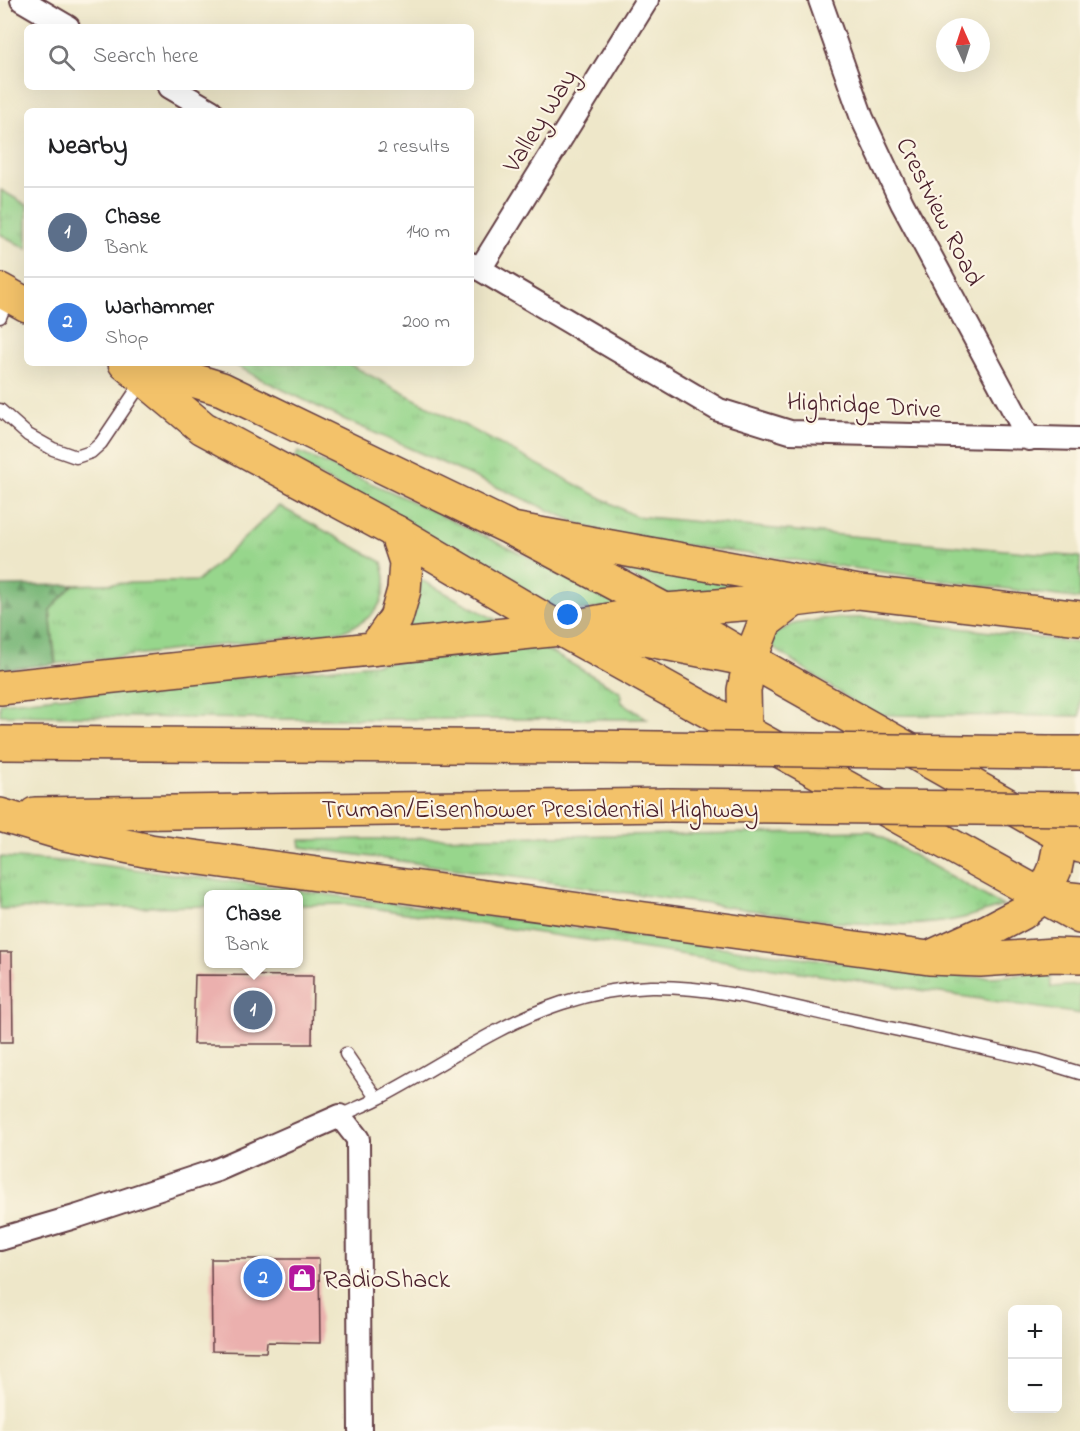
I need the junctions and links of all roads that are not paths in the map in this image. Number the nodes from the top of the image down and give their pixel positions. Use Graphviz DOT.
graph roads {
  1 [pos="22,0"];
  2 [pos="647,0"];
  3 [pos="820,0"];
  4 [pos="63,24"];
  5 [pos="175,90"];
  6 [pos="206,108"];
  7 [pos="476,267"];
  8 [pos="140,368"];
  9 [pos="0,410"];
  10 [pos="1029,439"];
  11 [pos="1080,439"];
  12 [pos="512,529"];
  13 [pos="396,532"];
  14 [pos="859,592"];
  15 [pos="794,600"];
  16 [pos="665,610"];
  17 [pos="1080,618"];
  18 [pos="560,629"];
  19 [pos="375,648"];
  20 [pos="750,660"];
  21 [pos="0,688"];
  22 [pos="745,731"];
  23 [pos="0,743"];
  24 [pos="1064,753"];
  25 [pos="1080,808"];
  26 [pos="0,815"];
  27 [pos="1071,841"];
  28 [pos="1043,896"];
  29 [pos="1080,900"];
  30 [pos="1080,917"];
  31 [pos="1080,956"];
  32 [pos="929,958"];
  33 [pos="346,1054"];
  34 [pos="1080,1073"];
  35 [pos="377,1099"];
  36 [pos="340,1116"];
  37 [pos="0,1239"];
  38 [pos="360,1431"];
  1 -- 4 [label="street"];
  2 -- 7 [label="street, Valley Way"];
  3 -- 10 [label="street, Crestview Road"];
  5 -- 6 [label="street"];
  7 -- 10 [label="street, Highridge Drive"];
  8 -- 9 [label="lane"];
  8 -- 12 [label="main road"];
  8 -- 13 [label="main road"];
  10 -- 11 [label="street, Highridge Drive"];
  12 -- 14 [label="main road"];
  12 -- 16 [label="main road"];
  13 -- 18 [label="main road"];
  13 -- 19 [label="main road"];
  14 -- 15 [label="main road"];
  14 -- 17 [label="main road"];
  15 -- 16 [label="main road"];
  15 -- 20 [label="main road"];
  16 -- 18 [label="main road"];
  16 -- 20 [label="main road"];
  18 -- 19 [label="main road"];
  18 -- 20 [label="main road"];
  18 -- 22 [label="main road"];
  19 -- 21 [label="main road"];
  20 -- 22 [label="main road"];
  20 -- 27 [label="main road"];
  22 -- 28 [label="main road"];
  23 -- 24 [label="main road, bridge"];
  25 -- 26 [label="main road, Truman/Eisenhower Presidential Highway, bridge"];
  26 -- 32 [label="main road"];
  27 -- 28 [label="main road"];
  28 -- 29 [label="main road"];
  28 -- 30 [label="main road"];
  28 -- 32 [label="main road"];
  31 -- 32 [label="main road"];
  33 -- 35 [label="lane"];
  34 -- 35 [label="lane"];
  35 -- 36 [label="lane"];
  36 -- 37 [label="street"];
  36 -- 38 [label="street"];
}
